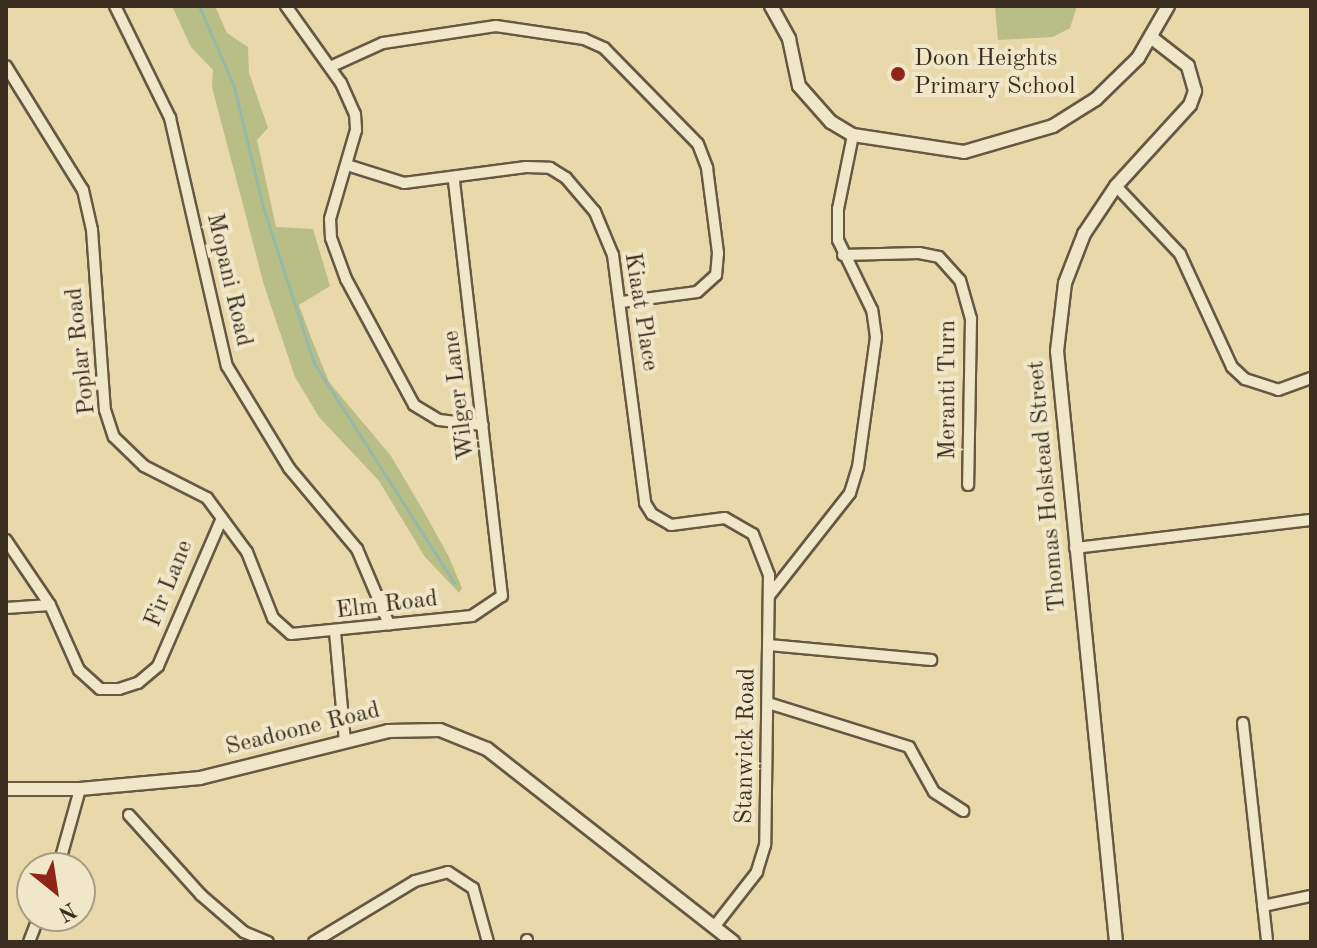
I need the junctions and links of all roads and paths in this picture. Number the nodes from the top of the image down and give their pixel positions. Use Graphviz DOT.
graph roads {
  1 [pos="115,6"];
  2 [pos="286,6"];
  3 [pos="771,6"];
  4 [pos="1168,6"];
  5 [pos="1152,38"];
  6 [pos="6,66"];
  7 [pos="330,67"];
  8 [pos="853,135"];
  9 [pos="347,165"];
  10 [pos="454,179"];
  11 [pos="1116,186"];
  12 [pos="843,255"];
  13 [pos="622,302"];
  14 [pos="1311,378"];
  15 [pos="483,425"];
  16 [pos="968,485"];
  17 [pos="222,518"];
  18 [pos="1311,520"];
  19 [pos="6,540"];
  20 [pos="1075,548"];
  21 [pos="761,550"];
  22 [pos="769,596"];
  23 [pos="50,605"];
  24 [pos="496,605"];
  25 [pos="6,608"];
  26 [pos="389,624"];
  27 [pos="282,628"];
  28 [pos="335,632"];
  29 [pos="769,645"];
  30 [pos="931,660"];
  31 [pos="768,703"];
  32 [pos="1243,723"];
  33 [pos="345,741"];
  34 [pos="6,789"];
  35 [pos="80,789"];
  36 [pos="963,811"];
  37 [pos="129,815"];
  38 [pos="62,852"];
  39 [pos="1311,896"];
  40 [pos="1263,906"];
  41 [pos="714,927"];
  42 [pos="268,942"];
  43 [pos="314,942"];
  44 [pos="488,942"];
  45 [pos="733,942"];
  46 [pos="1116,942"];
  47 [pos="1267,942"];
  1 -- 26 [label="street, Mopani Road"];
  2 -- 7 [label="street"];
  3 -- 8 [label="street"];
  4 -- 5 [label="street"];
  5 -- 8 [label="street"];
  5 -- 11 [label="street, Thomas Holstead Street"];
  6 -- 17 [label="street, Poplar Road"];
  7 -- 9 [label="street"];
  7 -- 13 [label="street"];
  8 -- 12 [label="street"];
  9 -- 10 [label="street, Kiaat Place"];
  9 -- 15 [label="street"];
  10 -- 13 [label="street, Kiaat Place"];
  10 -- 15 [label="street, Wilger Lane"];
  11 -- 14 [label="street"];
  11 -- 20 [label="street, Thomas Holstead Street"];
  12 -- 16 [label="street, Meranti Turn"];
  12 -- 22 [label="street"];
  13 -- 21 [label="street, Kiaat Place"];
  15 -- 24 [label="street, Wilger Lane"];
  17 -- 23 [label="street, Fir Lane"];
  17 -- 27 [label="street, Poplar Road"];
  18 -- 20 [label="street"];
  19 -- 23 [label="street"];
  20 -- 46 [label="street, Thomas Holstead Street"];
  21 -- 22 [label="street, Stanwick Road"];
  22 -- 29 [label="street, Stanwick Road"];
  23 -- 25 [label="street"];
  24 -- 26 [label="street, Elm Road"];
  26 -- 28 [label="street, Elm Road"];
  27 -- 28 [label="street, Elm Road"];
  28 -- 33 [label="street"];
  29 -- 30 [label="street"];
  29 -- 31 [label="street, Stanwick Road"];
  31 -- 36 [label="street"];
  31 -- 41 [label="street, Stanwick Road"];
  32 -- 40 [label="street"];
  33 -- 35 [label="street, Seadoone Road"];
  33 -- 41 [label="street, Seadoone Road"];
  34 -- 35 [label="street, Seadoone Road"];
  35 -- 38 [label="street"];
  37 -- 42 [label="street"];
  39 -- 40 [label="street"];
  40 -- 47 [label="street"];
  41 -- 45 [label="street, Seadoone Road"];
  43 -- 44 [label="street"];
}
